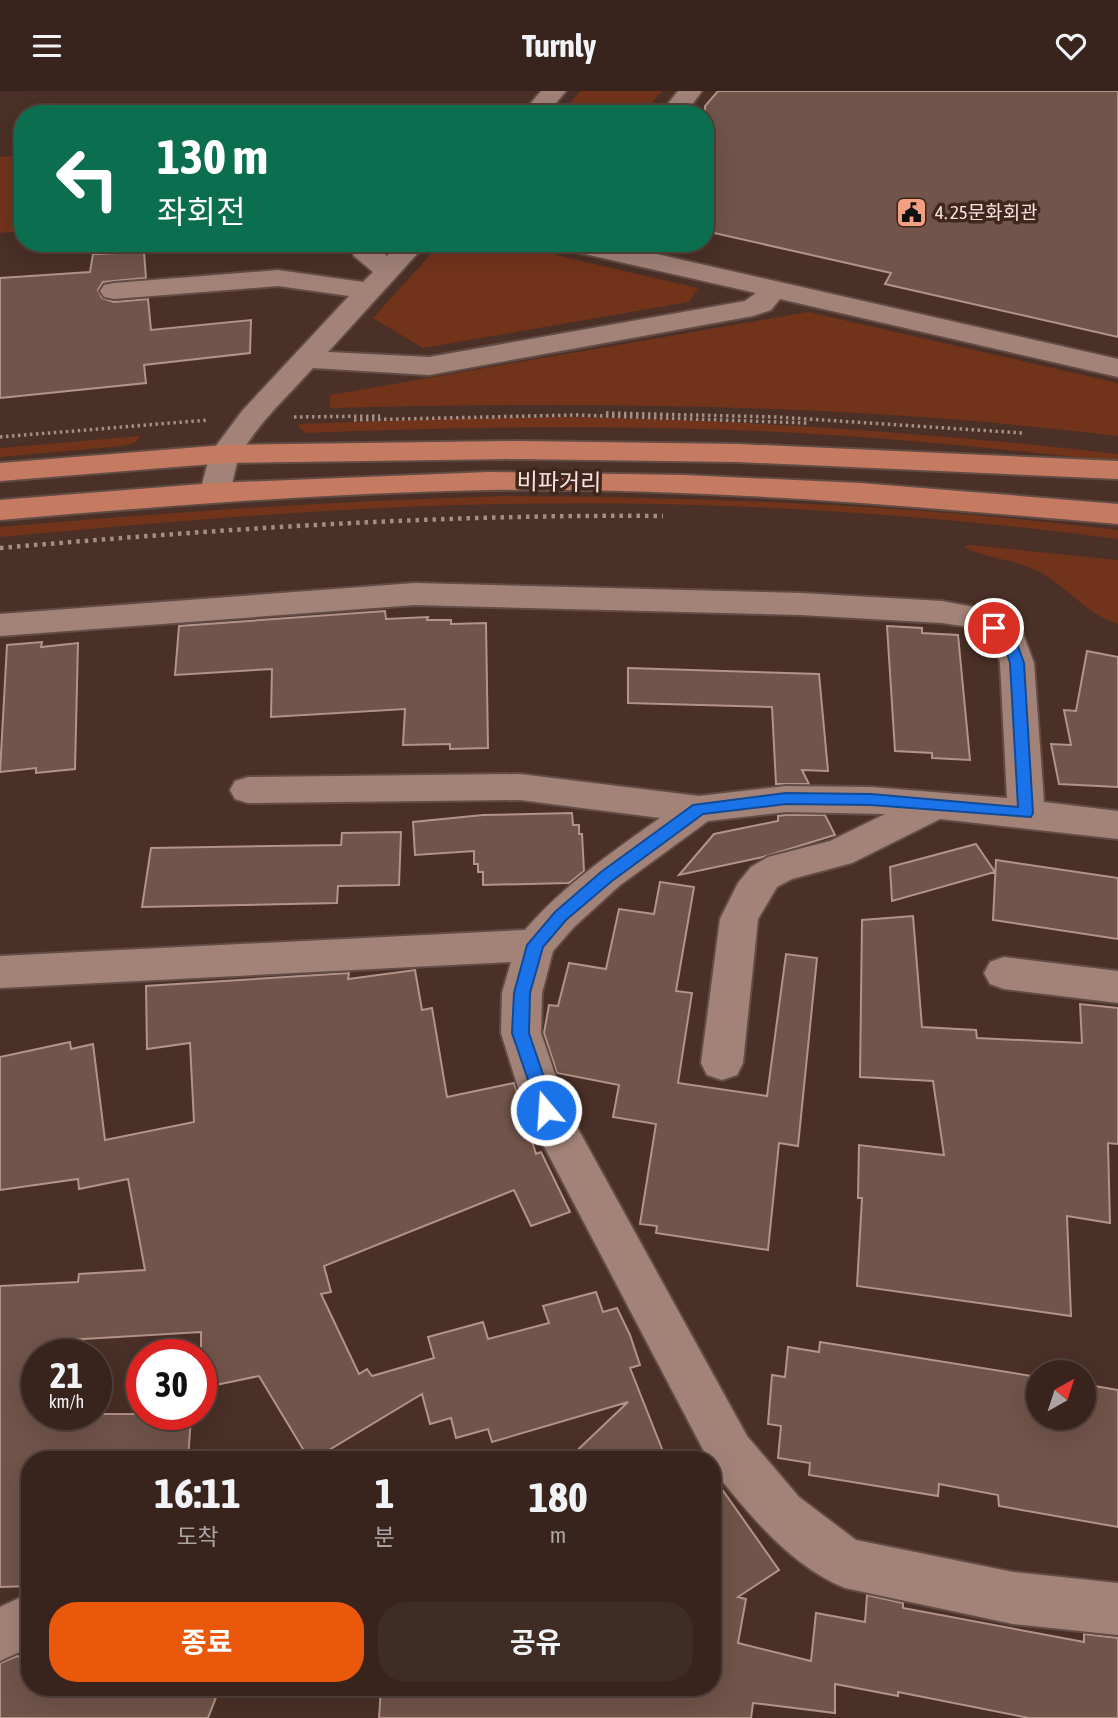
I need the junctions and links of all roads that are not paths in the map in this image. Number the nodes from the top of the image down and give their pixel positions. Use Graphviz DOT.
graph roads {
  1 [pos="554,91"];
  2 [pos="690,91"];
  3 [pos="542,105"];
  4 [pos="679,105"];
  5 [pos="365,252"];
  6 [pos="406,252"];
  7 [pos="610,252"];
  8 [pos="388,271"];
  9 [pos="114,291"];
  10 [pos="368,291"];
  11 [pos="772,291"];
  12 [pos="303,359"];
  13 [pos="1118,368"];
  14 [pos="225,454"];
  15 [pos="1118,470"];
  16 [pos="0,472"];
  17 [pos="215,492"];
  18 [pos="0,510"];
  19 [pos="1118,514"];
  20 [pos="0,625"];
  21 [pos="248,790"];
  22 [pos="939,804"];
  23 [pos="699,809"];
  24 [pos="1026,813"];
  25 [pos="1118,825"];
  26 [pos="536,945"];
  27 [pos="0,972"];
  28 [pos="1004,973"];
  29 [pos="1118,987"];
  30 [pos="722,1063"];
  31 [pos="1118,1609"];
  32 [pos="21,1624"];
  33 [pos="0,1635"];
  1 -- 3 [label="street"];
  2 -- 4 [label="street"];
  5 -- 8 [label="street"];
  6 -- 8 [label="street"];
  7 -- 11 [label="street"];
  8 -- 10 [label="street"];
  9 -- 10 [label="street"];
  10 -- 12 [label="street"];
  11 -- 12 [label="street"];
  11 -- 13 [label="street"];
  12 -- 14 [label="street"];
  14 -- 15 [label="main road, 비파거리"];
  14 -- 16 [label="main road, 비파거리"];
  14 -- 17 [label="street"];
  17 -- 18 [label="main road, 비파거리"];
  17 -- 19 [label="main road, 비파거리"];
  20 -- 24 [label="street"];
  21 -- 23 [label="street"];
  22 -- 23 [label="street"];
  22 -- 24 [label="street"];
  22 -- 30 [label="street"];
  23 -- 26 [label="street"];
  24 -- 25 [label="street"];
  26 -- 27 [label="street"];
  26 -- 31 [label="street"];
  28 -- 29 [label="street"];
  32 -- 33 [label="street"];
}
